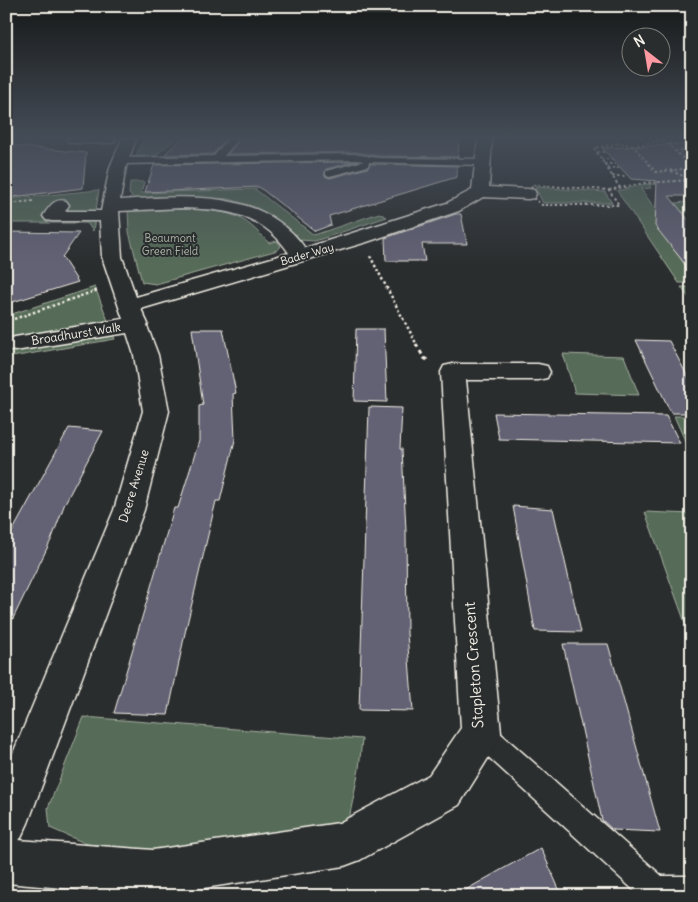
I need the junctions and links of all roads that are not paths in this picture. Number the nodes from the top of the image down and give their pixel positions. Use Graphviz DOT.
graph roads {
  1 [pos="115,181"];
  2 [pos="481,181"];
  3 [pos="480,192"];
  4 [pos="528,194"];
  5 [pos="60,205"];
  6 [pos="111,211"];
  7 [pos="301,256"];
  8 [pos="129,304"];
  9 [pos="15,344"];
  10 [pos="538,372"];
  11 [pos="481,733"];
  12 [pos="6,823"];
  13 [pos="6,861"];
  14 [pos="692,892"];
  15 [pos="657,893"];
  1 -- 6 [label="street, Deere Avenue"];
  2 -- 3 [label="street"];
  3 -- 4 [label="street"];
  3 -- 7 [label="street, Bader Way"];
  5 -- 6 [label="street"];
  6 -- 7 [label="street"];
  6 -- 8 [label="street, Deere Avenue"];
  7 -- 8 [label="street, Bader Way"];
  8 -- 9 [label="street, Broadhurst Walk"];
  8 -- 12 [label="street, Deere Avenue"];
  10 -- 11 [label="street, Stapleton Crescent"];
  11 -- 13 [label="street, Stapleton Crescent"];
  11 -- 15 [label="lane"];
  14 -- 15 [label="lane"];
}
